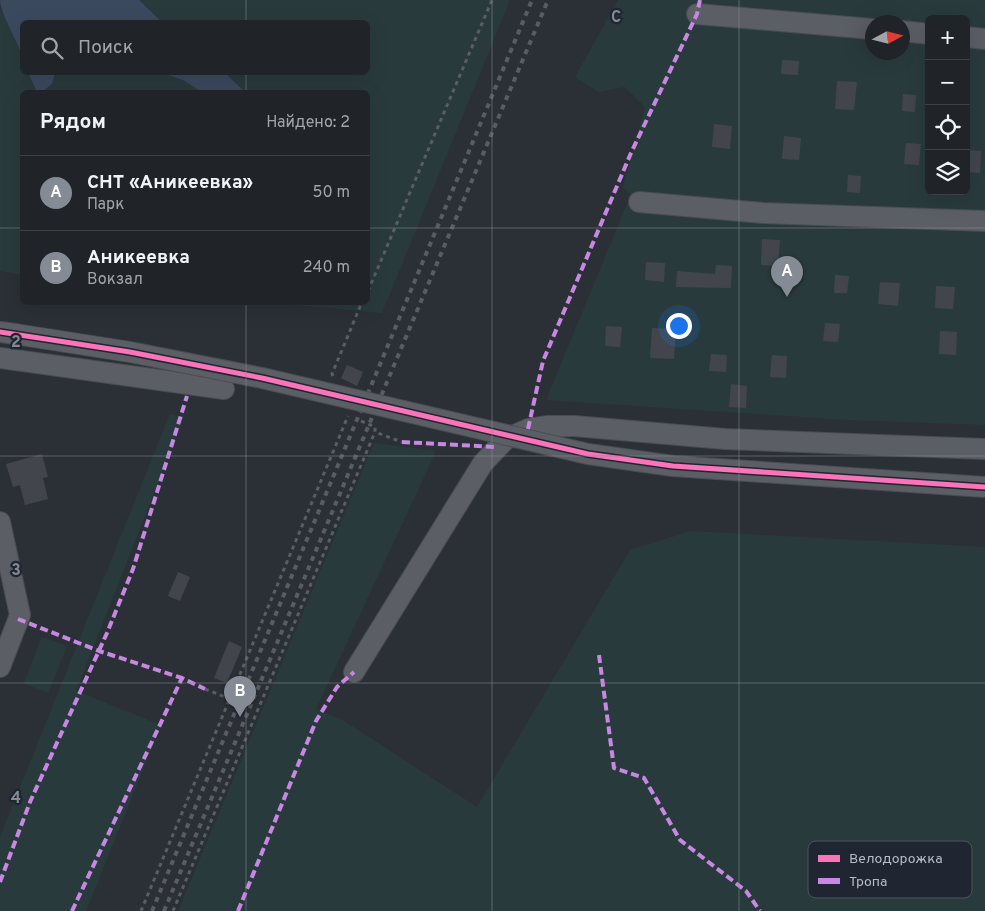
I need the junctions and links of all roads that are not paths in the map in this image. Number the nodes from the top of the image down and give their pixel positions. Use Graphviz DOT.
graph roads {
  1 [pos="697,14"];
  2 [pos="865,28"];
  3 [pos="910,32"];
  4 [pos="925,34"];
  5 [pos="970,37"];
  6 [pos="985,39"];
  7 [pos="639,202"];
  8 [pos="985,221"];
  9 [pos="8,333"];
  10 [pos="0,358"];
  11 [pos="224,390"];
  12 [pos="985,449"];
  13 [pos="985,487"];
  14 [pos="0,522"];
  15 [pos="0,667"];
  16 [pos="354,672"];
  1 -- 2 [label="street"];
  3 -- 4 [label="street"];
  5 -- 6 [label="street"];
  7 -- 8 [label="street"];
  9 -- 13 [label="street, bridge"];
  10 -- 11 [label="street"];
  12 -- 16 [label="street"];
  14 -- 15 [label="street"];
}
